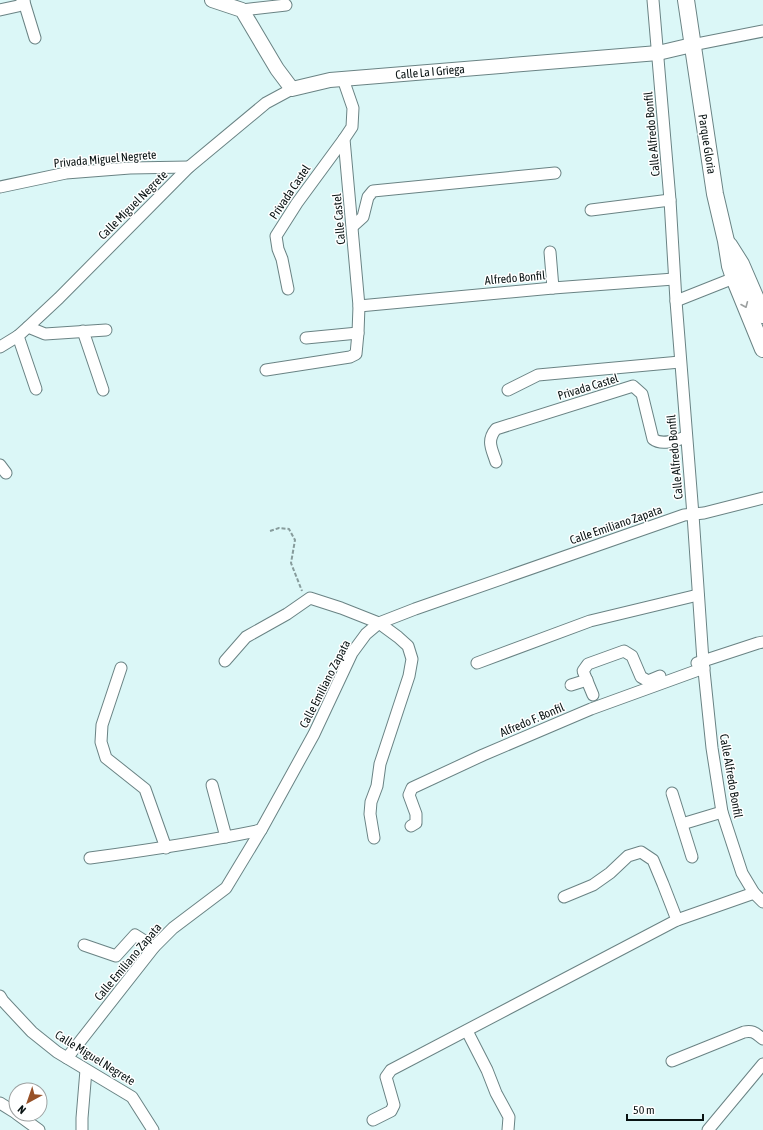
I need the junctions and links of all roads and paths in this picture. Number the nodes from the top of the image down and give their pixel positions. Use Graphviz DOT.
graph roads {
  1 [pos="212,0"];
  2 [pos="653,0"];
  3 [pos="686,0"];
  4 [pos="24,1"];
  5 [pos="286,5"];
  6 [pos="0,10"];
  7 [pos="242,10"];
  8 [pos="763,31"];
  9 [pos="35,38"];
  10 [pos="692,45"];
  11 [pos="658,53"];
  12 [pos="343,79"];
  13 [pos="292,89"];
  14 [pos="344,139"];
  15 [pos="189,167"];
  16 [pos="555,173"];
  17 [pos="0,187"];
  18 [pos="670,200"];
  19 [pos="591,210"];
  20 [pos="353,226"];
  21 [pos="726,241"];
  22 [pos="550,252"];
  23 [pos="734,278"];
  24 [pos="674,280"];
  25 [pos="553,288"];
  26 [pos="288,289"];
  27 [pos="676,302"];
  28 [pos="359,306"];
  29 [pos="763,315"];
  30 [pos="28,327"];
  31 [pos="106,330"];
  32 [pos="83,331"];
  33 [pos="358,333"];
  34 [pos="18,336"];
  35 [pos="306,338"];
  36 [pos="0,347"];
  37 [pos="763,349"];
  38 [pos="680,362"];
  39 [pos="266,370"];
  40 [pos="36,389"];
  41 [pos="103,390"];
  42 [pos="508,390"];
  43 [pos="686,437"];
  44 [pos="496,462"];
  45 [pos="763,498"];
  46 [pos="693,515"];
  47 [pos="270,531"];
  48 [pos="698,595"];
  49 [pos="310,598"];
  50 [pos="379,624"];
  51 [pos="763,642"];
  52 [pos="225,661"];
  53 [pos="477,663"];
  54 [pos="703,665"];
  55 [pos="120,668"];
  56 [pos="587,680"];
  57 [pos="571,685"];
  58 [pos="593,695"];
  59 [pos="212,785"];
  60 [pos="672,793"];
  61 [pos="722,812"];
  62 [pos="682,824"];
  63 [pos="411,826"];
  64 [pos="261,830"];
  65 [pos="226,837"];
  66 [pos="374,838"];
  67 [pos="166,848"];
  68 [pos="692,857"];
  69 [pos="90,858"];
  70 [pos="754,893"];
  71 [pos="564,897"];
  72 [pos="763,902"];
  73 [pos="677,920"];
  74 [pos="84,945"];
  75 [pos="154,947"];
  76 [pos="0,996"];
  77 [pos="467,1031"];
  78 [pos="763,1039"];
  79 [pos="67,1058"];
  80 [pos="672,1061"];
  81 [pos="763,1064"];
  82 [pos="86,1070"];
  83 [pos="373,1120"];
  84 [pos="28,1122"];
  85 [pos="39,1130"];
  86 [pos="82,1130"];
  87 [pos="154,1130"];
  88 [pos="508,1130"];
  89 [pos="708,1130"];
  1 -- 7 [label="street"];
  2 -- 11 [label="street, Calle Alfredo Bonfil"];
  3 -- 10 [label="main road, Parque Gloria"];
  4 -- 6 [label="street"];
  4 -- 9 [label="street"];
  5 -- 7 [label="street"];
  7 -- 13 [label="street"];
  8 -- 10 [label="street"];
  10 -- 11 [label="street, Calle La I Griega"];
  10 -- 21 [label="main road, Parque Gloria"];
  11 -- 12 [label="street, Calle La I Griega"];
  11 -- 18 [label="street, Calle Alfredo Bonfil"];
  12 -- 13 [label="street, Calle La I Griega"];
  12 -- 14 [label="street"];
  13 -- 15 [label="street, Calle Miguel Negrete"];
  14 -- 20 [label="street, Calle Castel"];
  14 -- 26 [label="street, Privada Castel"];
  15 -- 17 [label="street, Privada Miguel Negrete"];
  15 -- 30 [label="street, Calle Miguel Negrete"];
  16 -- 20 [label="street"];
  18 -- 19 [label="street"];
  18 -- 24 [label="street, Calle Alfredo Bonfil"];
  20 -- 28 [label="street, Calle Castel"];
  21 -- 23 [label="main road, Parque Gloria"];
  21 -- 29 [label="main road, Parque Gloria"];
  22 -- 25 [label="street"];
  23 -- 27 [label="street"];
  23 -- 37 [label="main road, Parque Gloria, one-way"];
  24 -- 25 [label="street, Alfredo Bonfil"];
  24 -- 27 [label="street, Calle Alfredo Bonfil"];
  25 -- 28 [label="street, Alfredo Bonfil"];
  27 -- 38 [label="street, Calle Alfredo Bonfil"];
  28 -- 33 [label="street, Calle Castel"];
  30 -- 32 [label="street"];
  30 -- 34 [label="street, Calle Miguel Negrete"];
  31 -- 32 [label="street"];
  32 -- 41 [label="street"];
  33 -- 35 [label="street"];
  33 -- 39 [label="street, Calle Castel"];
  34 -- 36 [label="street, Calle Miguel Negrete"];
  34 -- 40 [label="street"];
  38 -- 42 [label="street, Privada Castel"];
  38 -- 43 [label="street, Calle Alfredo Bonfil"];
  43 -- 44 [label="street, Privada Castel"];
  43 -- 46 [label="street, Calle Alfredo Bonfil"];
  45 -- 46 [label="street, Calle Emiliano Zapata"];
  46 -- 48 [label="street, Calle Alfredo Bonfil"];
  46 -- 50 [label="street, Calle Emiliano Zapata"];
  47 -- 49 [label="path"];
  48 -- 53 [label="street"];
  48 -- 54 [label="street, Calle Alfredo Bonfil"];
  49 -- 50 [label="street"];
  49 -- 52 [label="street"];
  50 -- 64 [label="street, Calle Emiliano Zapata"];
  50 -- 66 [label="street"];
  51 -- 54 [label="street"];
  54 -- 56 [label="street"];
  54 -- 61 [label="street, Calle Alfredo Bonfil"];
  54 -- 63 [label="street, Alfredo F. Bonfil"];
  55 -- 67 [label="street"];
  56 -- 57 [label="street"];
  56 -- 58 [label="street"];
  59 -- 65 [label="street"];
  60 -- 62 [label="street"];
  61 -- 62 [label="street"];
  61 -- 70 [label="street, Calle Alfredo Bonfil"];
  62 -- 68 [label="street"];
  64 -- 65 [label="street"];
  64 -- 75 [label="street, Calle Emiliano Zapata"];
  65 -- 67 [label="street"];
  67 -- 69 [label="street"];
  70 -- 72 [label="street, Calle Alfredo Bonfil"];
  70 -- 73 [label="street"];
  71 -- 73 [label="street"];
  73 -- 77 [label="street"];
  74 -- 75 [label="street"];
  75 -- 79 [label="street, Calle Emiliano Zapata"];
  76 -- 79 [label="street, Calle Miguel Negrete"];
  77 -- 83 [label="street"];
  77 -- 88 [label="street"];
  78 -- 80 [label="street"];
  79 -- 82 [label="street, Calle Miguel Negrete"];
  81 -- 89 [label="street"];
  82 -- 86 [label="street"];
  82 -- 87 [label="street, Calle Miguel Negrete"];
  84 -- 85 [label="street"];
}
